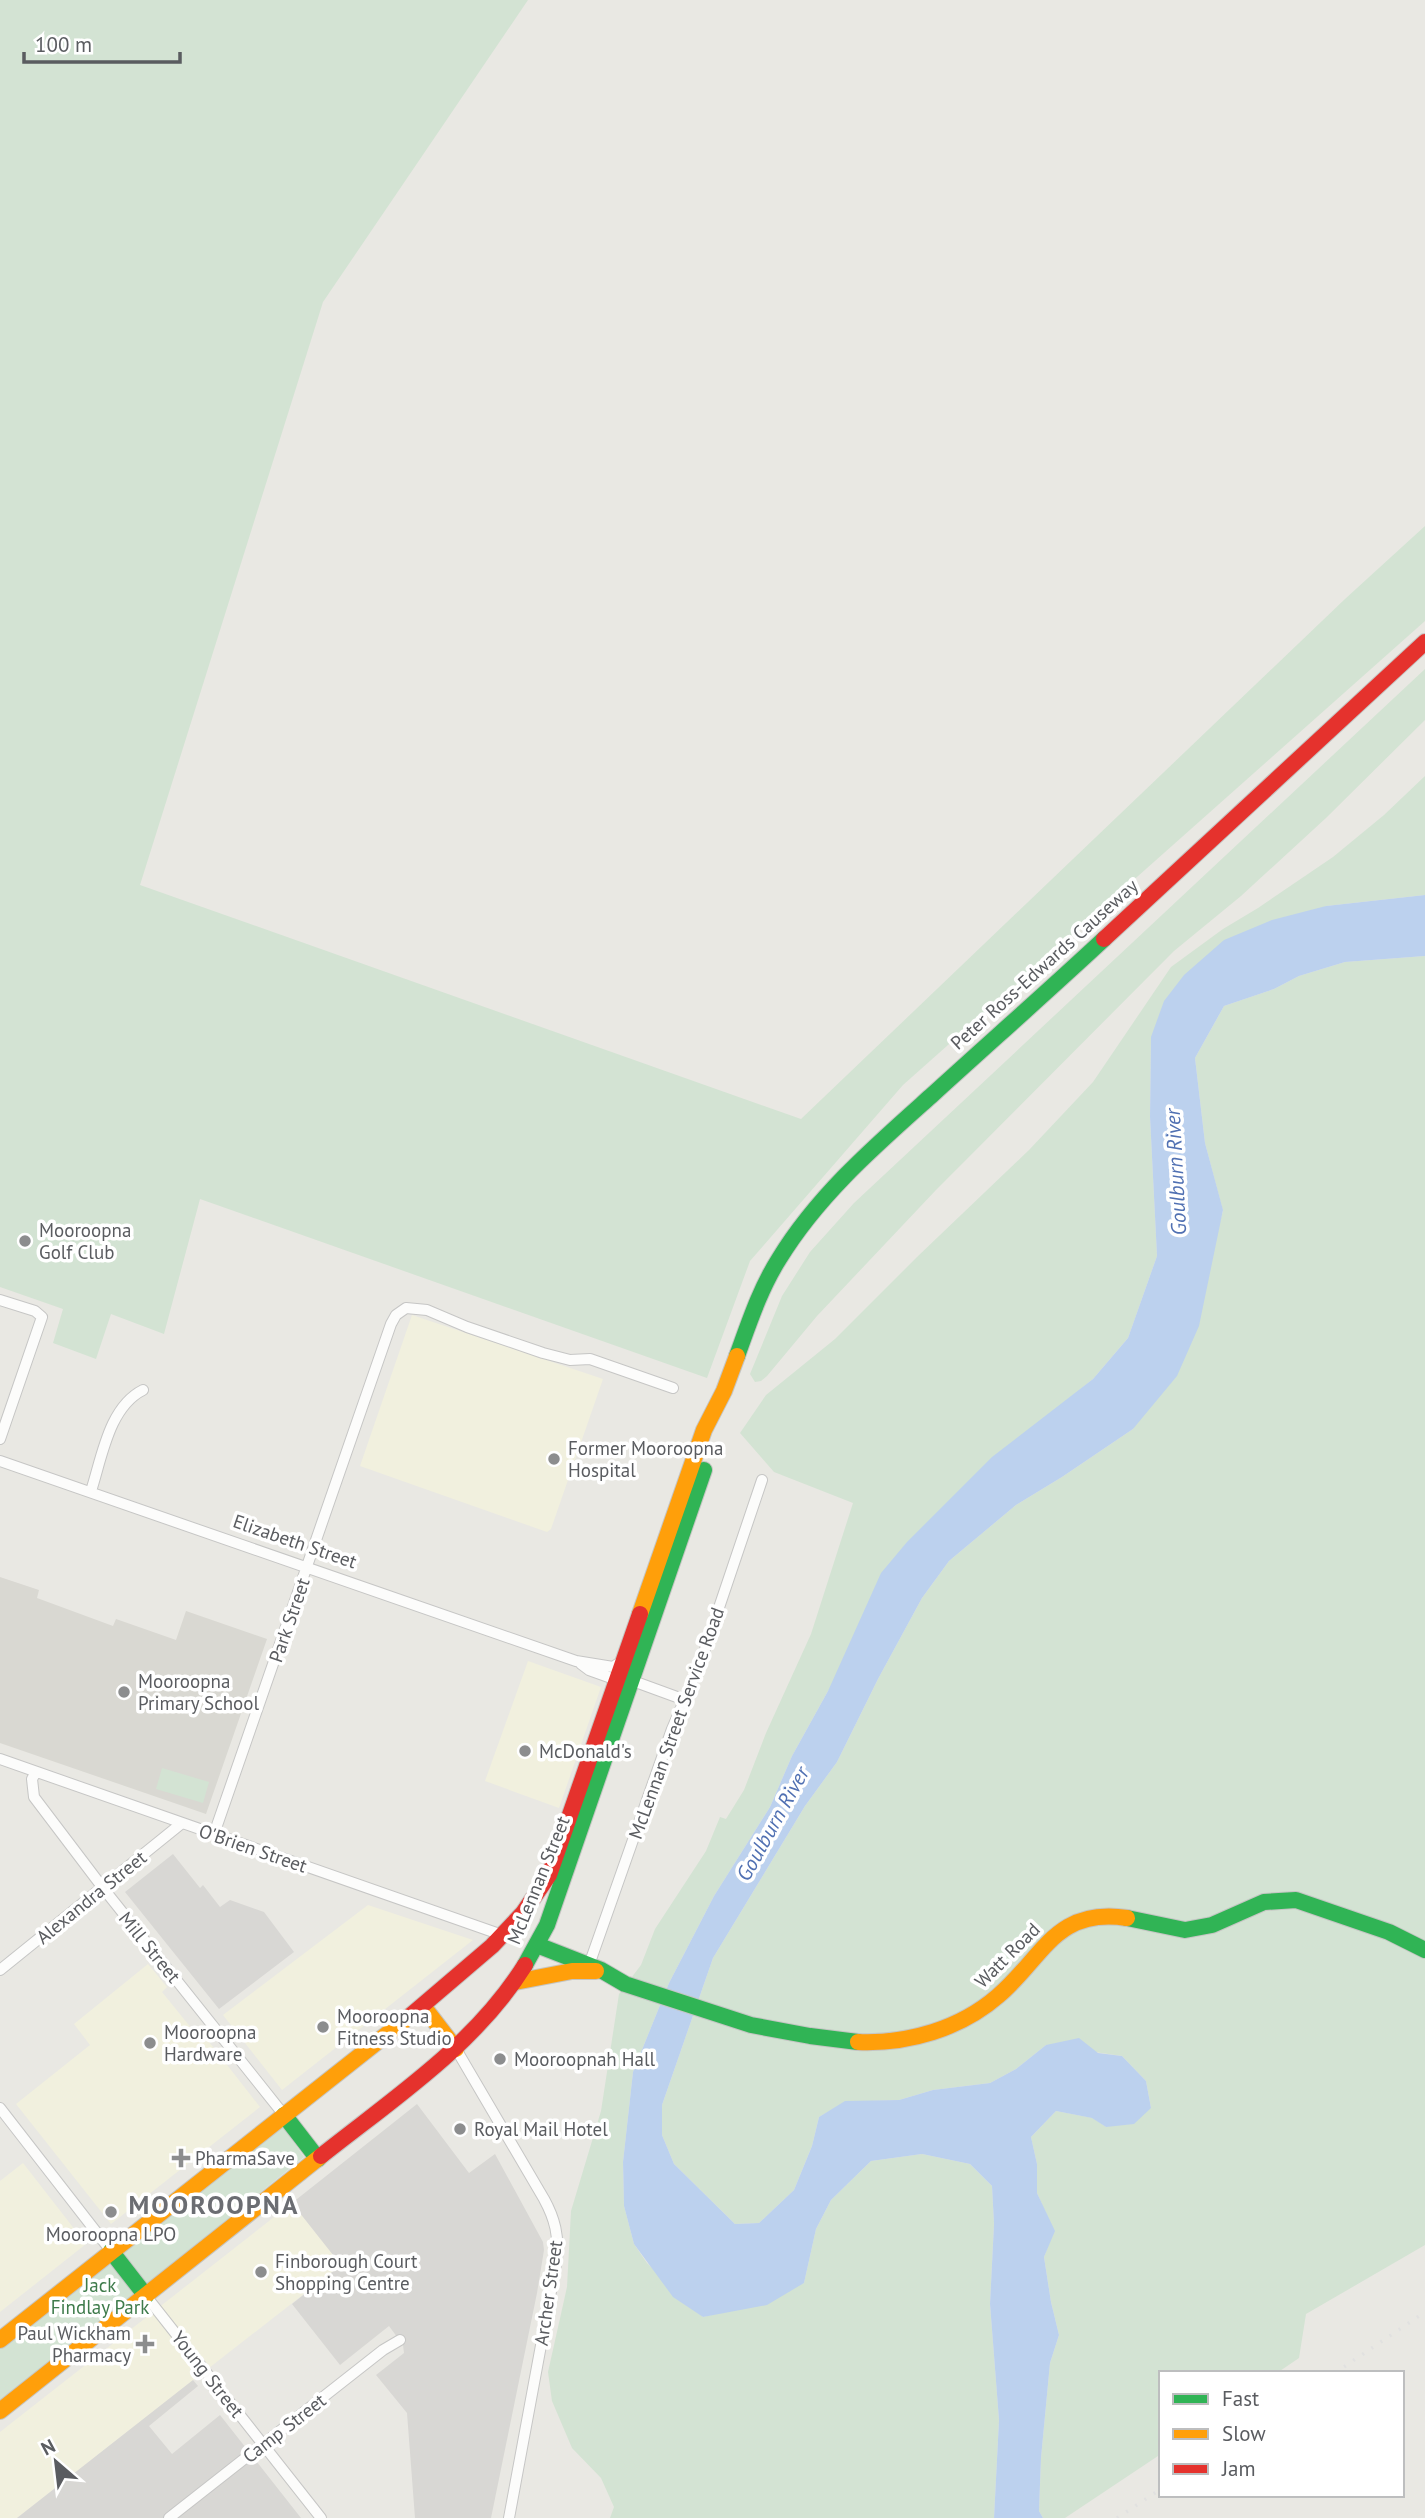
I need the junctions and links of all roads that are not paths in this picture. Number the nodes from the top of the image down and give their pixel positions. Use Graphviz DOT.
graph roads {
  1 [pos="1425,642"];
  2 [pos="0,1300"];
  3 [pos="737,1352"];
  4 [pos="673,1388"];
  5 [pos="143,1390"];
  6 [pos="724,1391"];
  7 [pos="0,1439"];
  8 [pos="0,1461"];
  9 [pos="762,1480"];
  10 [pos="91,1491"];
  11 [pos="308,1567"];
  12 [pos="625,1658"];
  13 [pos="576,1661"];
  14 [pos="625,1681"];
  15 [pos="685,1700"];
  16 [pos="0,1759"];
  17 [pos="36,1772"];
  18 [pos="182,1823"];
  19 [pos="214,1834"];
  20 [pos="103,1888"];
  21 [pos="505,1936"];
  22 [pos="537,1945"];
  23 [pos="1425,1951"];
  24 [pos="589,1965"];
  25 [pos="0,1970"];
  26 [pos="605,1972"];
  27 [pos="515,1982"];
  28 [pos="423,2006"];
  29 [pos="456,2049"];
  30 [pos="0,2108"];
  31 [pos="284,2115"];
  32 [pos="318,2159"];
  33 [pos="111,2251"];
  34 [pos="146,2296"];
  35 [pos="0,2340"];
  36 [pos="400,2340"];
  37 [pos="0,2411"];
  38 [pos="263,2445"];
  39 [pos="169,2518"];
  40 [pos="321,2518"];
  41 [pos="509,2518"];
  1 -- 3 [label="main road, Peter Ross-Edwards Causeway"];
  2 -- 7 [label="street"];
  3 -- 6 [label="main road, McLennan Street"];
  4 -- 11 [label="street, Park Street"];
  5 -- 10 [label="street"];
  6 -- 12 [label="main road, McLennan Street"];
  6 -- 14 [label="main road, McLennan Street"];
  8 -- 10 [label="street, Elizabeth Street"];
  9 -- 15 [label="street, McLennan Street Service Road"];
  10 -- 11 [label="street, Elizabeth Street"];
  11 -- 13 [label="street, Elizabeth Street"];
  11 -- 19 [label="street, Park Street"];
  12 -- 13 [label="street, Elizabeth Street"];
  12 -- 14 [label="main road, McLennan Street"];
  13 -- 14 [label="street, Elizabeth Street"];
  14 -- 15 [label="street, Elizabeth Street"];
  14 -- 21 [label="main road, McLennan Street"];
  14 -- 22 [label="main road, McLennan Street"];
  15 -- 24 [label="street, McLennan Street Service Road"];
  16 -- 17 [label="street, O'Brien Street"];
  17 -- 18 [label="street, O'Brien Street"];
  17 -- 20 [label="street, Mill Street"];
  18 -- 19 [label="street, O'Brien Street"];
  18 -- 20 [label="street, Alexandra Street"];
  19 -- 21 [label="street, O'Brien Street"];
  20 -- 25 [label="street, Alexandra Street"];
  20 -- 31 [label="street, Mill Street"];
  21 -- 22 [label="main road, Watt Road"];
  21 -- 28 [label="main road, McLennan Street"];
  22 -- 24 [label="main road, Watt Road"];
  22 -- 27 [label="main road, McLennan Street"];
  23 -- 26 [label="main road, Watt Road"];
  24 -- 26 [label="main road, Watt Road"];
  26 -- 27 [label="main road"];
  27 -- 29 [label="main road, McLennan Street"];
  28 -- 29 [label="main road"];
  28 -- 31 [label="main road, McLennan Street"];
  29 -- 32 [label="main road, McLennan Street"];
  29 -- 41 [label="street, Archer Street"];
  30 -- 33 [label="street"];
  31 -- 32 [label="main road"];
  31 -- 33 [label="main road, McLennan Street"];
  32 -- 34 [label="main road, McLennan Street"];
  33 -- 34 [label="main road"];
  33 -- 35 [label="main road, McLennan Street"];
  34 -- 37 [label="main road, McLennan Street"];
  34 -- 38 [label="street, Young Street"];
  36 -- 38 [label="street, Camp Street"];
  38 -- 39 [label="street, Camp Street"];
  38 -- 40 [label="street, Young Street"];
}
